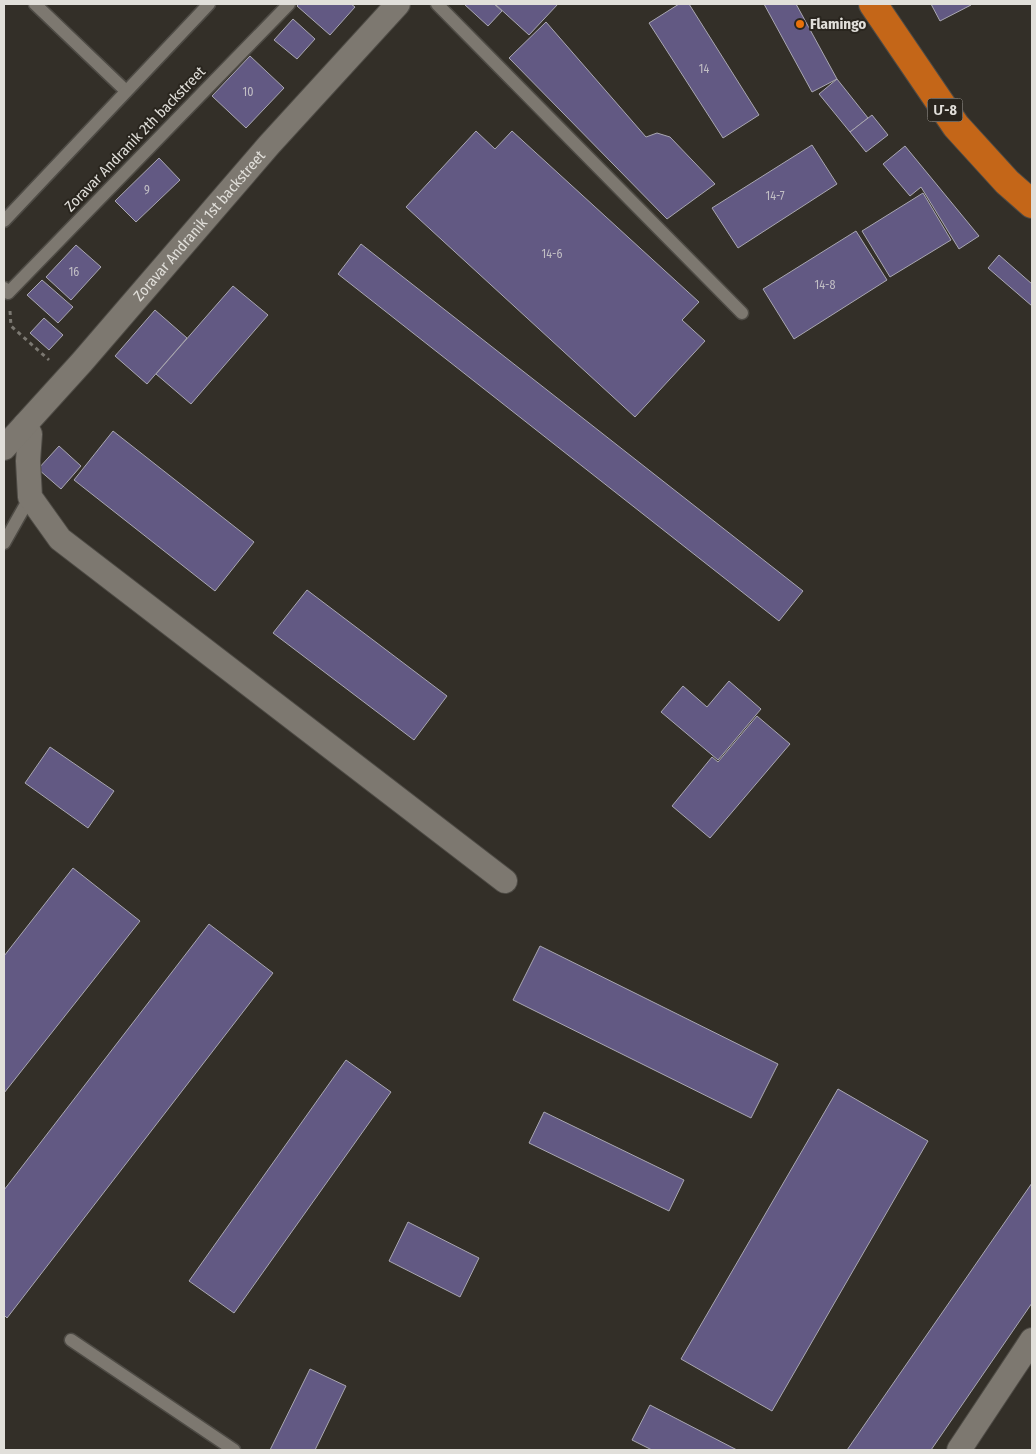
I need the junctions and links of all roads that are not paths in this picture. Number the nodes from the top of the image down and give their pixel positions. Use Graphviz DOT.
graph roads {
  1 [pos="35,4"];
  2 [pos="209,4"];
  3 [pos="289,4"];
  4 [pos="398,4"];
  5 [pos="437,4"];
  6 [pos="874,4"];
  7 [pos="126,91"];
  8 [pos="1032,204"];
  9 [pos="4,221"];
  10 [pos="6,291"];
  11 [pos="742,313"];
  12 [pos="25,425"];
  13 [pos="4,448"];
  14 [pos="30,497"];
  15 [pos="4,542"];
  16 [pos="505,881"];
  17 [pos="70,1340"];
  18 [pos="1032,1340"];
  19 [pos="234,1450"];
  20 [pos="959,1450"];
  1 -- 7 [label="lane"];
  2 -- 7 [label="lane"];
  3 -- 10 [label="lane, Zoravar Andranik 2th backstreet"];
  4 -- 12 [label="street, Zoravar Andranik 1st backstreet"];
  5 -- 11 [label="lane"];
  6 -- 8 [label="highway, Մ-8"];
  7 -- 9 [label="lane"];
  12 -- 13 [label="street, Zoravar Andranik 1st backstreet"];
  12 -- 14 [label="street"];
  14 -- 15 [label="lane"];
  14 -- 16 [label="street"];
  17 -- 19 [label="lane"];
  18 -- 20 [label="street"];
}
